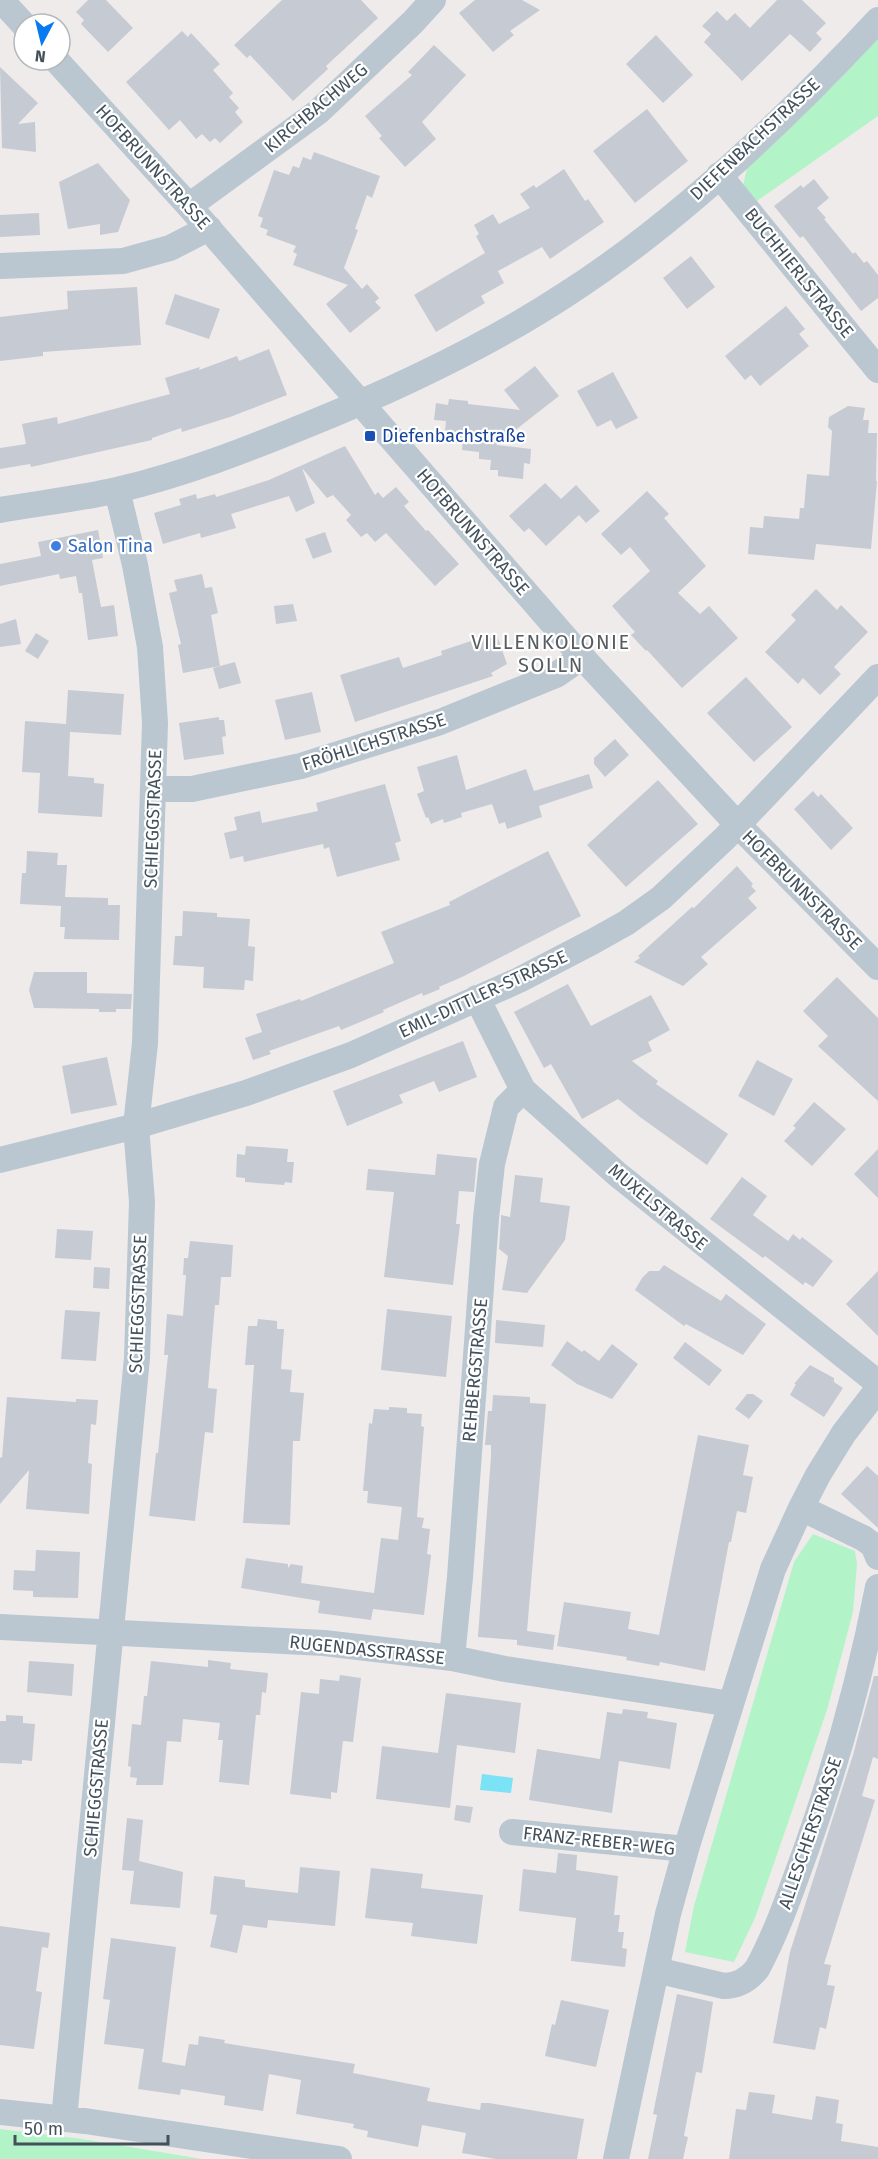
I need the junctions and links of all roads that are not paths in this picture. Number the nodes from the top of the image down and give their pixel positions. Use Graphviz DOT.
graph roads {
  1 [pos="1,0"];
  2 [pos="433,0"];
  3 [pos="12,12"];
  4 [pos="878,20"];
  5 [pos="67,72"];
  6 [pos="719,175"];
  7 [pos="189,206"];
  8 [pos="209,228"];
  9 [pos="0,266"];
  10 [pos="878,370"];
  11 [pos="361,403"];
  12 [pos="117,490"];
  13 [pos="0,510"];
  14 [pos="582,657"];
  15 [pos="878,677"];
  16 [pos="154,789"];
  17 [pos="738,825"];
  18 [pos="878,967"];
  19 [pos="477,998"];
  20 [pos="523,1090"];
  21 [pos="136,1126"];
  22 [pos="0,1160"];
  23 [pos="878,1383"];
  24 [pos="878,1389"];
  25 [pos="801,1508"];
  26 [pos="878,1557"];
  27 [pos="878,1587"];
  28 [pos="0,1627"];
  29 [pos="110,1632"];
  30 [pos="452,1658"];
  31 [pos="731,1704"];
  32 [pos="512,1832"];
  33 [pos="686,1849"];
  34 [pos="657,1970"];
  35 [pos="0,2112"];
  36 [pos="64,2118"];
  37 [pos="339,2159"];
  38 [pos="616,2159"];
  1 -- 3 [label="street"];
  2 -- 7 [label="street, KIRCHBACHWEG"];
  4 -- 6 [label="street, DIEFENBACHSTRASSE"];
  5 -- 7 [label="street, HOFBRUNNSTRASSE"];
  6 -- 10 [label="street, BUCHHIERLSTRASSE"];
  6 -- 11 [label="street, DIEFENBACHSTRASSE"];
  7 -- 8 [label="street, HOFBRUNNSTRASSE"];
  8 -- 9 [label="street"];
  8 -- 11 [label="street, HOFBRUNNSTRASSE"];
  11 -- 12 [label="street, DIEFENBACHSTRASSE"];
  11 -- 14 [label="street, HOFBRUNNSTRASSE"];
  12 -- 13 [label="street, DIEFENBACHSTRASSE"];
  12 -- 16 [label="street, SCHIEGGSTRASSE"];
  14 -- 16 [label="street, FRÖHLICHSTRASSE"];
  14 -- 17 [label="street, HOFBRUNNSTRASSE"];
  15 -- 17 [label="street, EMIL-DITTLER-STRASSE"];
  16 -- 21 [label="street, SCHIEGGSTRASSE"];
  17 -- 18 [label="street, HOFBRUNNSTRASSE"];
  17 -- 19 [label="street, EMIL-DITTLER-STRASSE"];
  19 -- 20 [label="street, MUXELSTRASSE"];
  19 -- 21 [label="street, EMIL-DITTLER-STRASSE"];
  20 -- 23 [label="street, MUXELSTRASSE"];
  20 -- 30 [label="street, REHBERGSTRASSE"];
  21 -- 22 [label="street, EMIL-DITTLER-STRASSE"];
  21 -- 29 [label="street, SCHIEGGSTRASSE"];
  24 -- 25 [label="street"];
  25 -- 26 [label="street"];
  25 -- 31 [label="street"];
  27 -- 34 [label="street, ALLESCHERSTRASSE"];
  28 -- 29 [label="street, RUGENDASSTRASSE"];
  29 -- 30 [label="street, RUGENDASSTRASSE"];
  29 -- 36 [label="street, SCHIEGGSTRASSE"];
  30 -- 31 [label="street, RUGENDASSTRASSE"];
  31 -- 33 [label="street"];
  32 -- 33 [label="street, FRANZ-REBER-WEG"];
  33 -- 34 [label="street"];
  34 -- 38 [label="street"];
  35 -- 36 [label="street"];
  36 -- 37 [label="street"];
}
